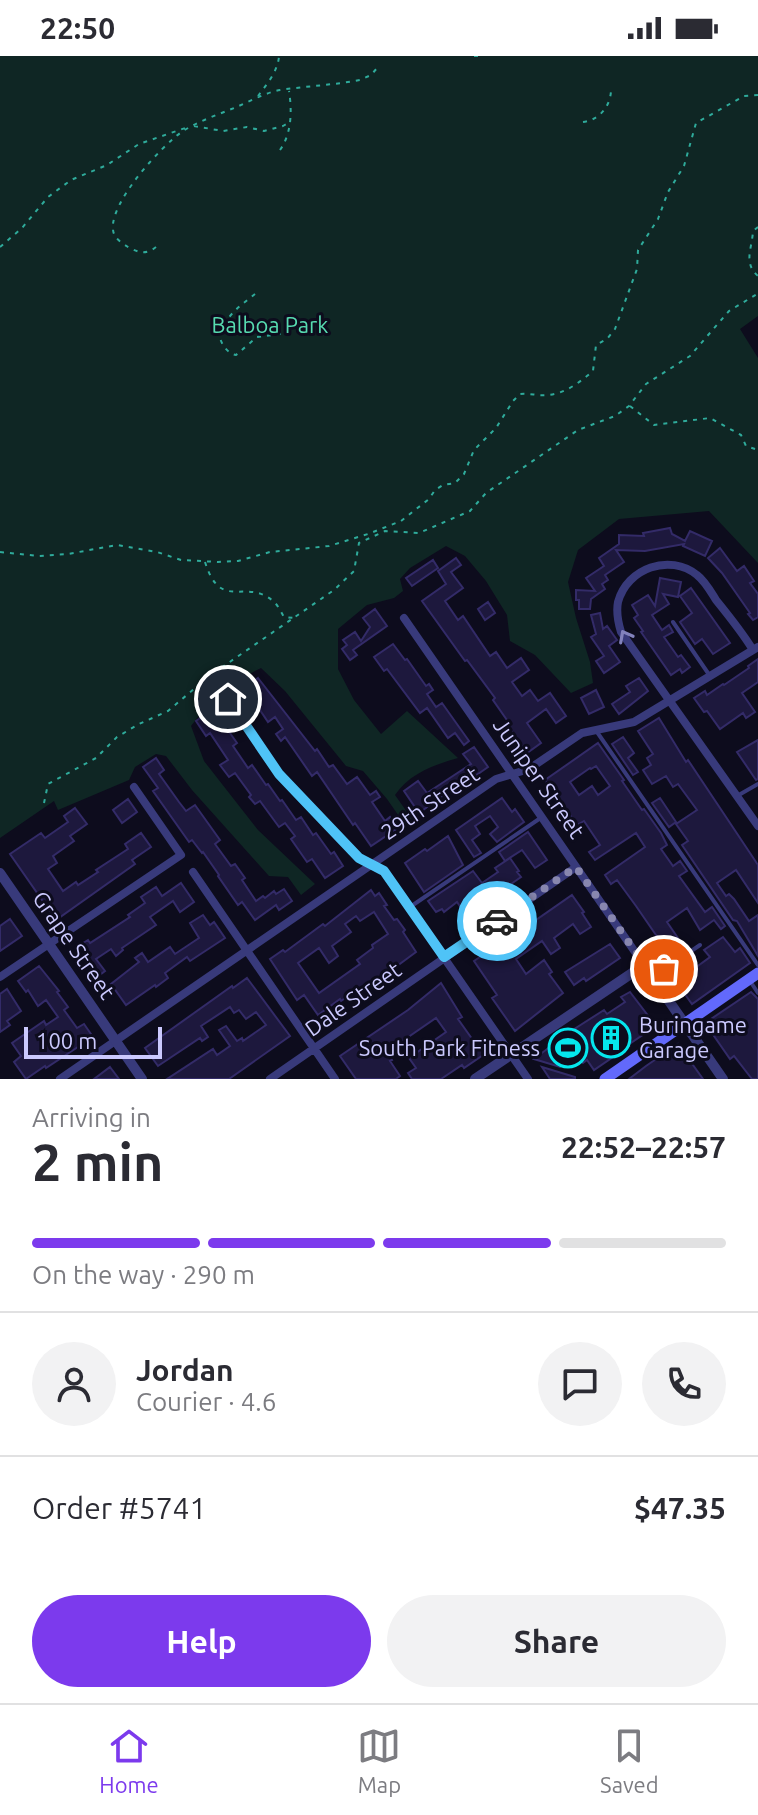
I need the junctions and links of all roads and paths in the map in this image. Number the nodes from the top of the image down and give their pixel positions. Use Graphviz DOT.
graph roads {
  1 [pos="279,56"];
  2 [pos="474,56"];
  3 [pos="480,56"];
  4 [pos="378,67"];
  5 [pos="288,89"];
  6 [pos="611,91"];
  7 [pos="758,95"];
  8 [pos="257,98"];
  9 [pos="290,122"];
  10 [pos="583,122"];
  11 [pos="193,126"];
  12 [pos="280,150"];
  13 [pos="758,227"];
  14 [pos="0,247"];
  15 [pos="156,247"];
  16 [pos="758,276"];
  17 [pos="255,294"];
  18 [pos="758,296"];
  19 [pos="287,333"];
  20 [pos="629,406"];
  21 [pos="758,450"];
  22 [pos="0,552"];
  23 [pos="205,562"];
  24 [pos="295,618"];
  25 [pos="404,618"];
  26 [pos="673,622"];
  27 [pos="756,648"];
  28 [pos="710,676"];
  29 [pos="208,677"];
  30 [pos="228,699"];
  31 [pos="669,701"];
  32 [pos="596,730"];
  33 [pos="512,774"];
  34 [pos="758,784"];
  35 [pos="134,787"];
  36 [pos="737,796"];
  37 [pos="44,803"];
  38 [pos="754,812"];
  39 [pos="542,817"];
  40 [pos="758,826"];
  41 [pos="373,864"];
  42 [pos="576,867"];
  43 [pos="193,872"];
  44 [pos="0,873"];
  45 [pos="410,907"];
  46 [pos="49,943"];
  47 [pos="700,945"];
  48 [pos="247,951"];
  49 [pos="444,957"];
  50 [pos="644,965"];
  51 [pos="758,965"];
  52 [pos="753,976"];
  53 [pos="0,977"];
  54 [pos="653,977"];
  55 [pos="758,993"];
  56 [pos="684,1024"];
  57 [pos="116,1041"];
  58 [pos="314,1049"];
  59 [pos="511,1054"];
  60 [pos="620,1075"];
  61 [pos="60,1079"];
  62 [pos="142,1079"];
  63 [pos="270,1079"];
  64 [pos="335,1079"];
  65 [pos="475,1079"];
  66 [pos="528,1079"];
  67 [pos="605,1079"];
  68 [pos="723,1079"];
  1 -- 8 [label="path"];
  2 -- 3 [label="path"];
  4 -- 5 [label="path"];
  5 -- 8 [label="path"];
  5 -- 9 [label="path"];
  6 -- 10 [label="path"];
  7 -- 23 [label="path"];
  8 -- 11 [label="path"];
  9 -- 11 [label="path"];
  9 -- 12 [label="path"];
  11 -- 14 [label="path"];
  11 -- 15 [label="path"];
  13 -- 16 [label="path"];
  17 -- 19 [label="path"];
  18 -- 20 [label="path"];
  20 -- 21 [label="path"];
  20 -- 24 [label="path"];
  22 -- 23 [label="path"];
  23 -- 24 [label="path"];
  24 -- 29 [label="path"];
  25 -- 33 [label="street, Juniper Street"];
  26 -- 28 [label="lane"];
  27 -- 28 [label="street, 29th Street"];
  31 -- 27 [label="street, one-way"];
  28 -- 31 [label="street, 29th Street"];
  29 -- 30 [label="path"];
  29 -- 37 [label="path"];
  30 -- 41 [label="street"];
  31 -- 32 [label="street, 29th Street"];
  31 -- 36 [label="street"];
  32 -- 33 [label="street, 29th Street"];
  32 -- 51 [label="lane"];
  33 -- 39 [label="street, Juniper Street"];
  33 -- 41 [label="street, 29th Street"];
  34 -- 36 [label="lane"];
  35 -- 46 [label="street"];
  36 -- 38 [label="street"];
  38 -- 40 [label="street"];
  39 -- 42 [label="street, Juniper Street"];
  39 -- 45 [label="lane"];
  41 -- 45 [label="street"];
  41 -- 48 [label="street, 29th Street"];
  42 -- 49 [label="street, Dale Street"];
  42 -- 50 [label="street, Juniper Street"];
  43 -- 48 [label="street"];
  44 -- 46 [label="street, Grape Street"];
  45 -- 49 [label="street"];
  46 -- 53 [label="street"];
  46 -- 57 [label="street, Grape Street"];
  47 -- 54 [label="lane"];
  48 -- 57 [label="street, 29th Street"];
  48 -- 58 [label="street"];
  49 -- 58 [label="street, Dale Street"];
  49 -- 59 [label="street"];
  50 -- 54 [label="street, Juniper Street"];
  50 -- 59 [label="street"];
  52 -- 55 [label="lane"];
  52 -- 56 [label="main road"];
  54 -- 56 [label="street, Juniper Street"];
  56 -- 60 [label="main road"];
  56 -- 68 [label="street, Juniper Street"];
  57 -- 61 [label="street, 29th Street"];
  57 -- 62 [label="street, Grape Street"];
  58 -- 63 [label="street, Dale Street"];
  58 -- 64 [label="street"];
  59 -- 65 [label="street"];
  59 -- 66 [label="street"];
  60 -- 67 [label="main road"];
}
